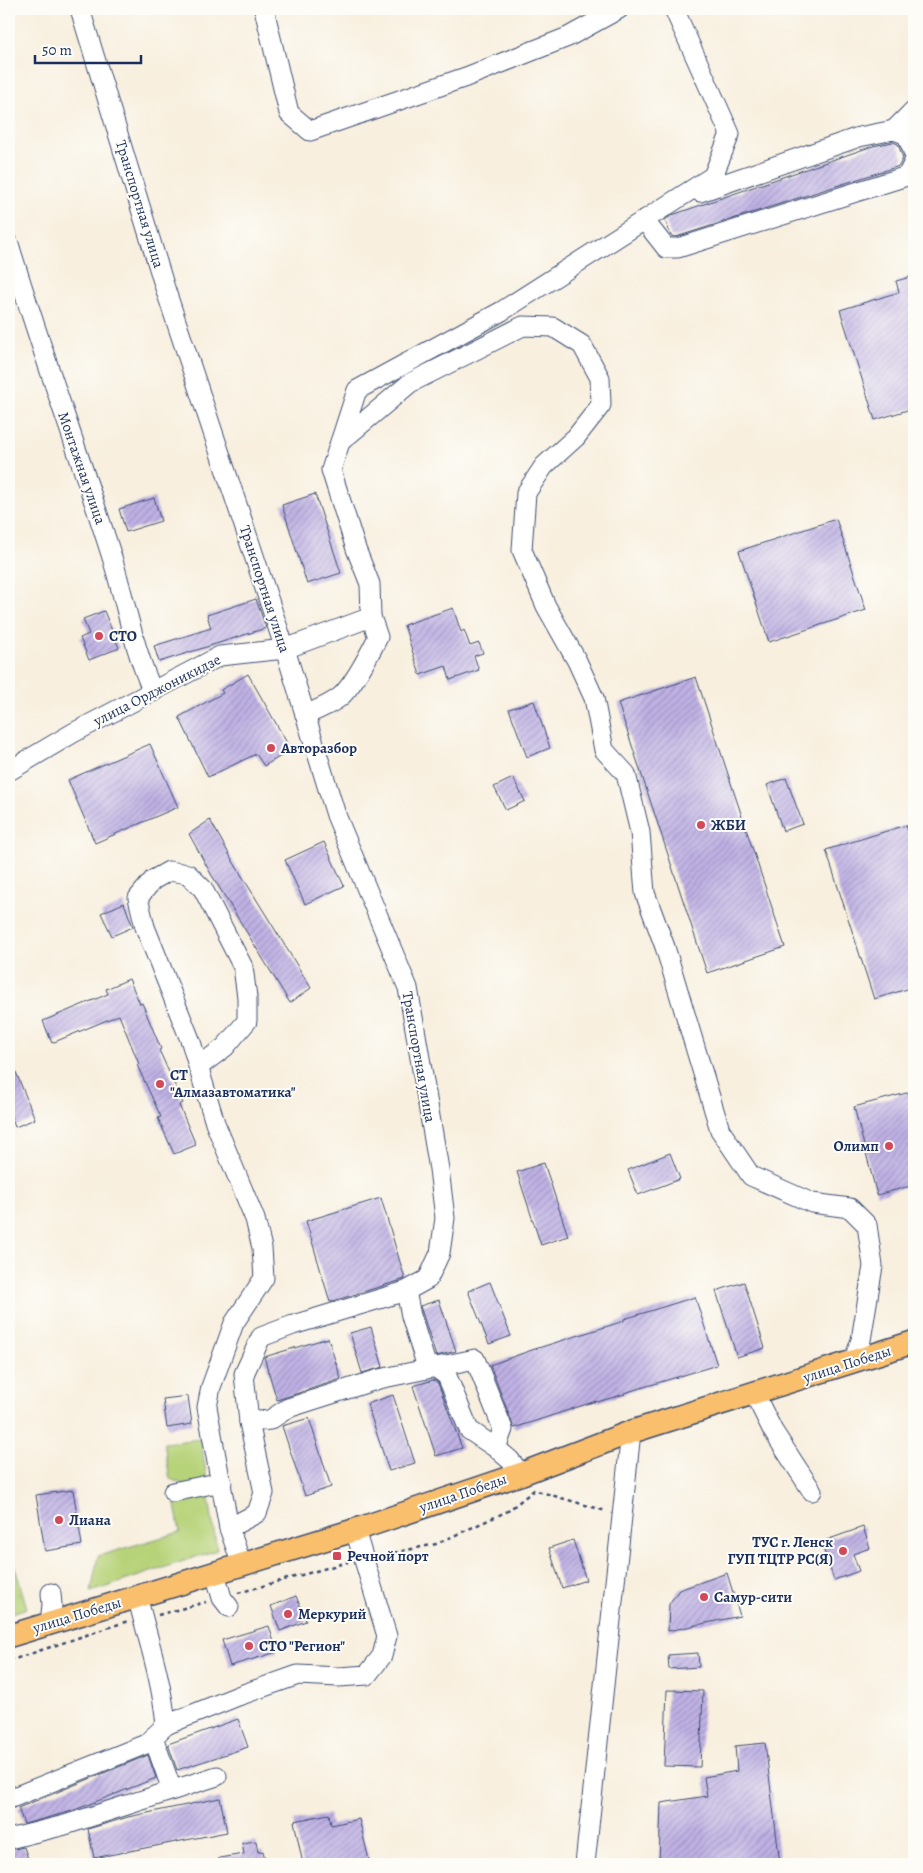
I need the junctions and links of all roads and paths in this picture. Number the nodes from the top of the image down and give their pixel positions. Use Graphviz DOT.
graph roads {
  1 [pos="80,9"];
  2 [pos="264,9"];
  3 [pos="619,9"];
  4 [pos="674,9"];
  5 [pos="914,110"];
  6 [pos="894,130"];
  7 [pos="914,154"];
  8 [pos="914,162"];
  9 [pos="675,200"];
  10 [pos="644,220"];
  11 [pos="9,244"];
  12 [pos="340,442"];
  13 [pos="371,617"];
  14 [pos="285,649"];
  15 [pos="153,692"];
  16 [pos="305,715"];
  17 [pos="9,771"];
  18 [pos="198,1067"];
  19 [pos="406,1291"];
  20 [pos="914,1342"];
  21 [pos="853,1362"];
  22 [pos="435,1367"];
  23 [pos="754,1393"];
  24 [pos="249,1422"];
  25 [pos="631,1432"];
  26 [pos="496,1448"];
  27 [pos="521,1474"];
  28 [pos="222,1482"];
  29 [pos="812,1491"];
  30 [pos="172,1492"];
  31 [pos="608,1512"];
  32 [pos="229,1528"];
  33 [pos="354,1530"];
  34 [pos="362,1559"];
  35 [pos="242,1565"];
  36 [pos="215,1573"];
  37 [pos="51,1593"];
  38 [pos="137,1596"];
  39 [pos="226,1602"];
  40 [pos="143,1619"];
  41 [pos="50,1623"];
  42 [pos="9,1636"];
  43 [pos="9,1660"];
  44 [pos="160,1731"];
  45 [pos="216,1776"];
  46 [pos="172,1790"];
  47 [pos="9,1799"];
  48 [pos="9,1839"];
  49 [pos="586,1839"];
  50 [pos="585,1864"];
  51 [pos="596,1864"];
  1 -- 14 [label="street, Транспортная улица"];
  2 -- 3 [label="street"];
  4 -- 9 [label="street"];
  5 -- 6 [label="street"];
  6 -- 7 [label="street"];
  6 -- 9 [label="street"];
  8 -- 10 [label="street"];
  9 -- 10 [label="street"];
  10 -- 12 [label="street"];
  11 -- 15 [label="street, Монтажная улица"];
  12 -- 13 [label="street"];
  12 -- 21 [label="street"];
  13 -- 14 [label="street, улица Орджоникидзе"];
  13 -- 16 [label="street"];
  14 -- 15 [label="street, улица Орджоникидзе"];
  14 -- 16 [label="street, Транспортная улица"];
  15 -- 17 [label="street, улица Орджоникидзе"];
  16 -- 19 [label="street, Транспортная улица"];
  18 -- 18 [label="street"];
  18 -- 28 [label="street"];
  19 -- 22 [label="street"];
  19 -- 24 [label="street, Транспортная улица"];
  20 -- 21 [label="main road, улица Победы"];
  21 -- 23 [label="main road, улица Победы"];
  22 -- 24 [label="street"];
  22 -- 26 [label="street"];
  22 -- 26 [label="street"];
  23 -- 25 [label="main road, улица Победы"];
  23 -- 29 [label="street"];
  24 -- 32 [label="street, Транспортная улица"];
  25 -- 27 [label="main road, улица Победы"];
  25 -- 49 [label="street"];
  26 -- 27 [label="street"];
  27 -- 33 [label="main road, улица Победы"];
  28 -- 30 [label="street"];
  28 -- 32 [label="street"];
  31 -- 34 [label="path"];
  32 -- 35 [label="street"];
  33 -- 34 [label="street"];
  33 -- 35 [label="main road, улица Победы"];
  34 -- 39 [label="path"];
  34 -- 44 [label="street"];
  35 -- 36 [label="main road, улица Победы"];
  36 -- 38 [label="main road, улица Победы"];
  36 -- 39 [label="street"];
  37 -- 41 [label="street"];
  38 -- 40 [label="street"];
  38 -- 41 [label="main road, улица Победы"];
  39 -- 40 [label="path"];
  40 -- 43 [label="path"];
  40 -- 44 [label="street"];
  41 -- 42 [label="main road, улица Победы"];
  44 -- 46 [label="street"];
  44 -- 47 [label="street"];
  45 -- 46 [label="street"];
  46 -- 48 [label="street"];
  49 -- 50 [label="street"];
  49 -- 51 [label="street"];
}
